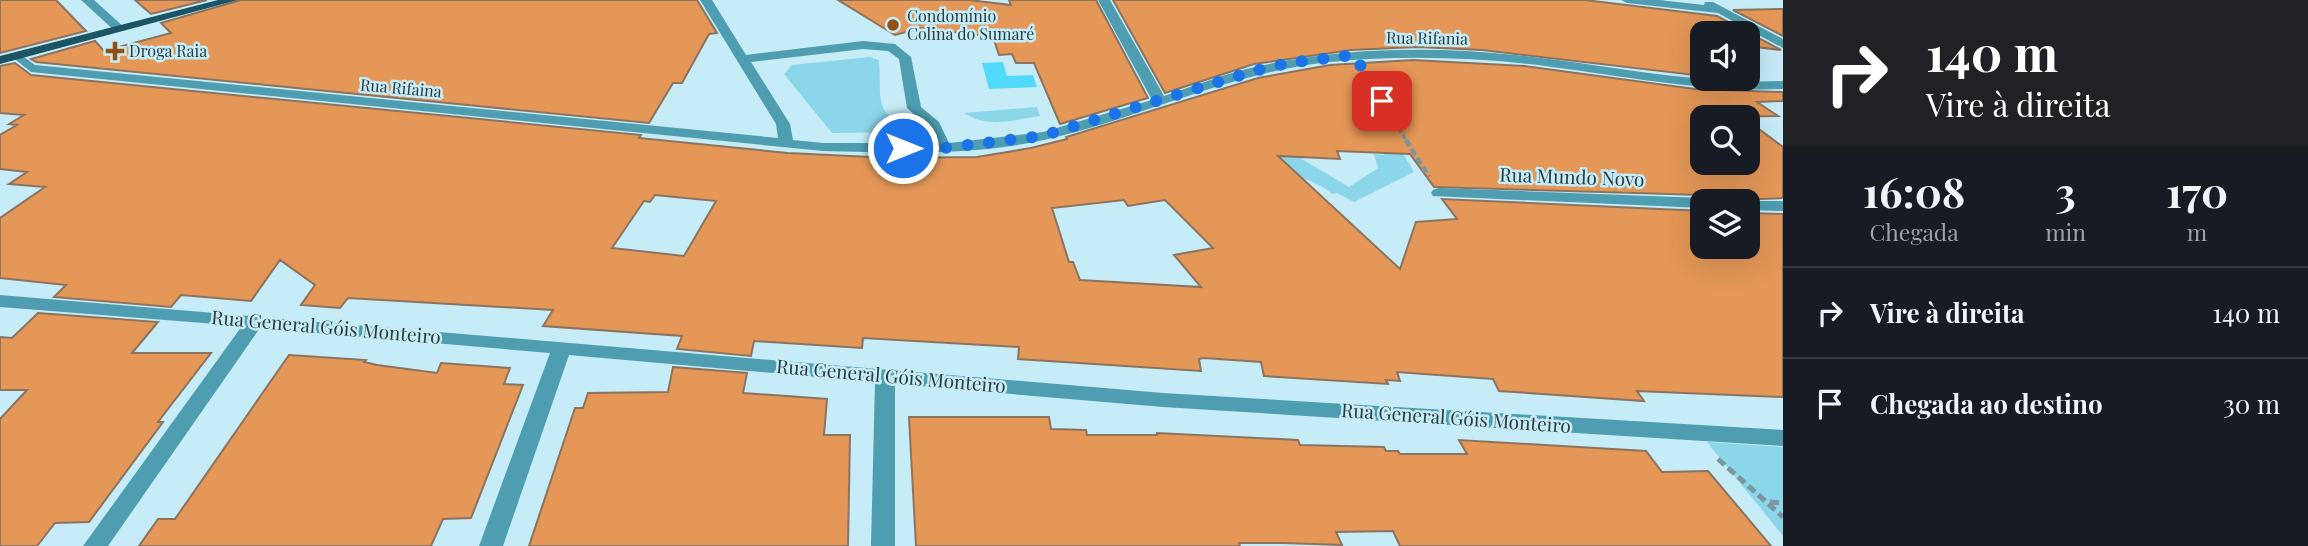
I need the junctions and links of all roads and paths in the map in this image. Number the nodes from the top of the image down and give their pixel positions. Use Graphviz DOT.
graph roads {
  1 [pos="87,0"];
  2 [pos="232,0"];
  3 [pos="706,0"];
  4 [pos="1104,0"];
  5 [pos="1627,0"];
  6 [pos="1702,0"];
  7 [pos="1719,10"];
  8 [pos="120,29"];
  9 [pos="1783,44"];
  10 [pos="1354,55"];
  11 [pos="18,56"];
  12 [pos="743,59"];
  13 [pos="0,60"];
  14 [pos="1783,85"];
  15 [pos="1159,100"];
  16 [pos="786,143"];
  17 [pos="944,148"];
  18 [pos="1439,193"];
  19 [pos="1690,203"];
  20 [pos="1760,205"];
  21 [pos="1783,206"];
  22 [pos="0,301"];
  23 [pos="255,321"];
  24 [pos="562,348"];
  25 [pos="885,376"];
  26 [pos="1686,432"];
  27 [pos="1783,438"];
  28 [pos="1768,501"];
  29 [pos="1783,503"];
  30 [pos="1783,517"];
  31 [pos="95,546"];
  32 [pos="491,546"];
  33 [pos="883,546"];
  1 -- 8 [label="street"];
  2 -- 8 [label="main road"];
  3 -- 12 [label="street"];
  4 -- 15 [label="street"];
  5 -- 7 [label="street"];
  6 -- 7 [label="street"];
  7 -- 9 [label="street"];
  8 -- 11 [label="main road"];
  10 -- 14 [label="street, Rua Rifania"];
  10 -- 15 [label="street, Rua Rifania"];
  10 -- 18 [label="path"];
  11 -- 13 [label="main road"];
  11 -- 16 [label="street, Rua Rifaina"];
  12 -- 16 [label="street"];
  12 -- 17 [label="street"];
  15 -- 17 [label="street, Rua Rifania"];
  16 -- 17 [label="street, Rua Rifania"];
  18 -- 19 [label="street, Rua Mundo Novo"];
  20 -- 21 [label="street"];
  22 -- 23 [label="street, Rua General Góis Monteiro"];
  23 -- 24 [label="street, Rua General Góis Monteiro"];
  23 -- 31 [label="street"];
  24 -- 25 [label="street, Rua General Góis Monteiro"];
  24 -- 32 [label="street"];
  25 -- 26 [label="street, Rua General Góis Monteiro"];
  25 -- 33 [label="street"];
  26 -- 27 [label="street, Rua General Góis Monteiro"];
  26 -- 28 [label="path"];
  28 -- 29 [label="path"];
  28 -- 30 [label="path"];
}
